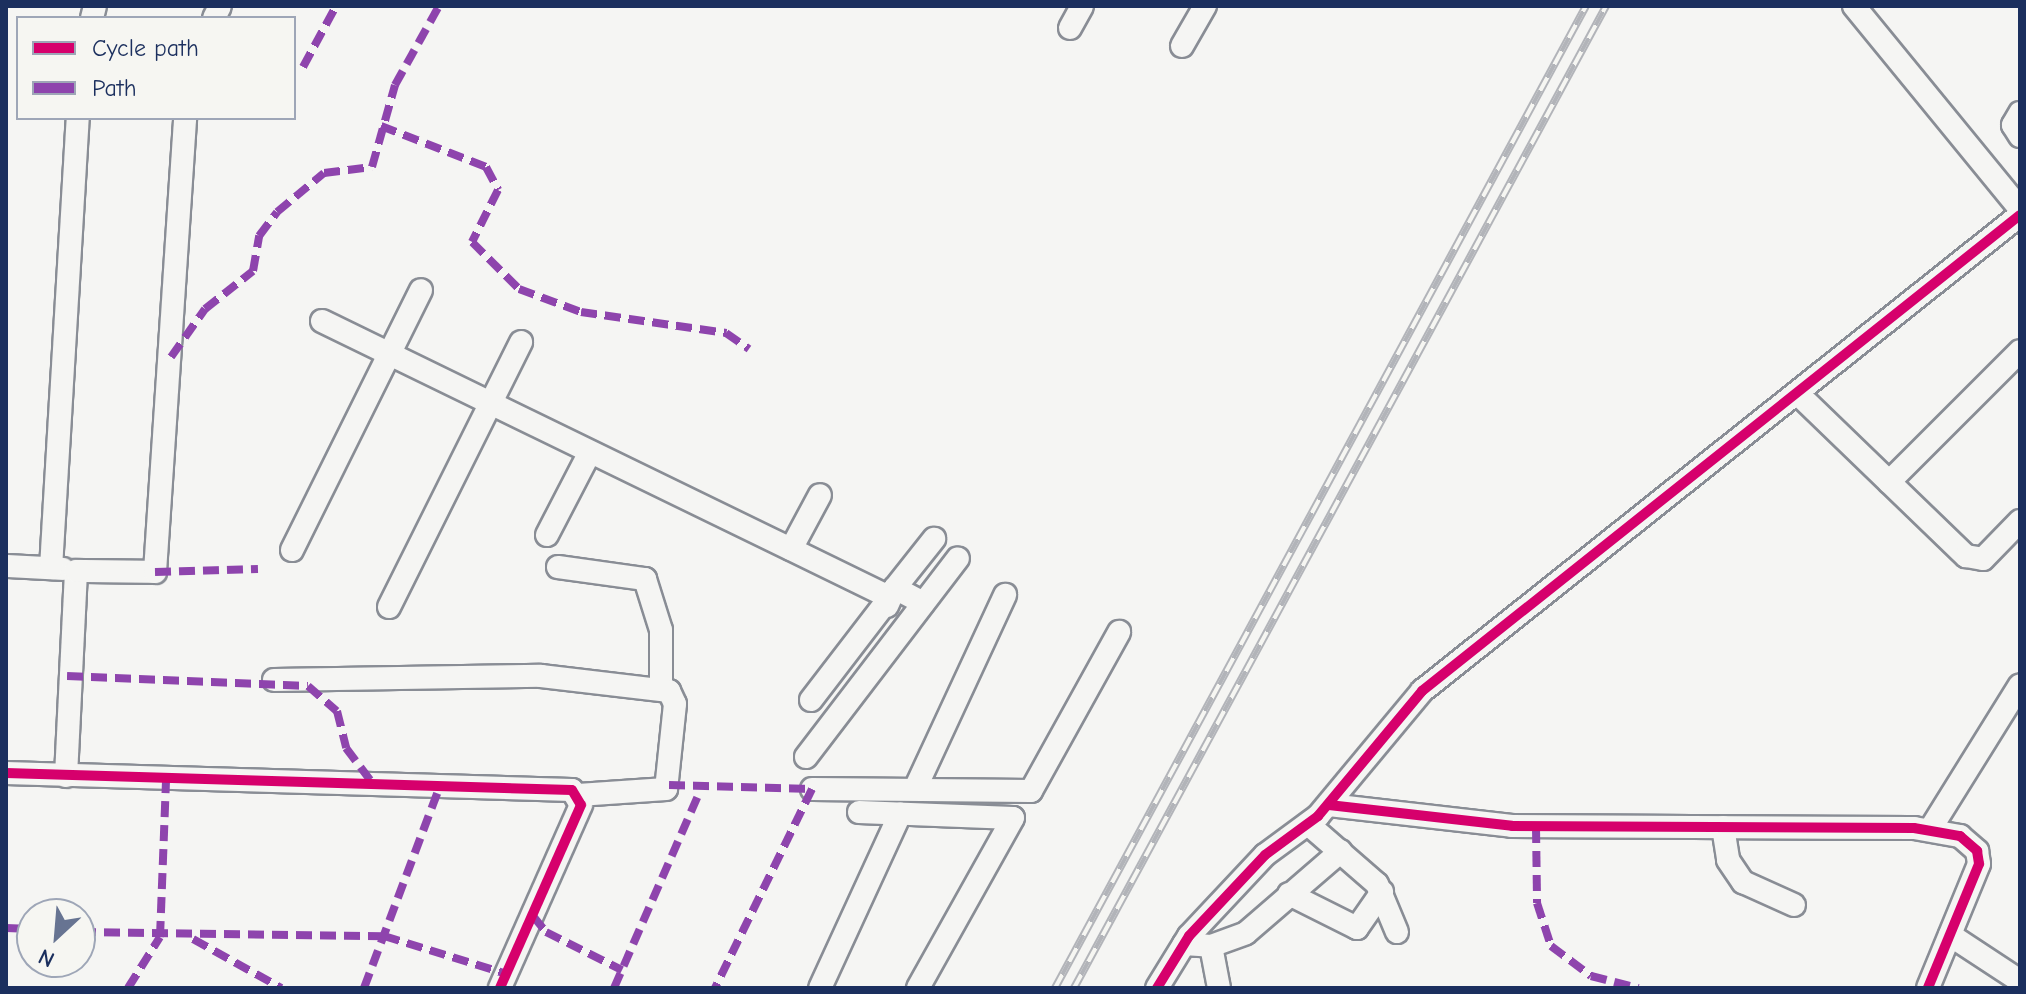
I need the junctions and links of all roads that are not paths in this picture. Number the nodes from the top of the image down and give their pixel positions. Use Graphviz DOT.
graph roads {
  1 [pos="1082,6"];
  2 [pos="1205,6"];
  3 [pos="1854,6"];
  4 [pos="1070,28"];
  5 [pos="1182,46"];
  6 [pos="2020,113"];
  7 [pos="78,120"];
  8 [pos="185,120"];
  9 [pos="2020,136"];
  10 [pos="2015,216"];
  11 [pos="2020,243"];
  12 [pos="421,290"];
  13 [pos="322,321"];
  14 [pos="521,342"];
  15 [pos="2020,351"];
  16 [pos="388,353"];
  17 [pos="1797,393"];
  18 [pos="489,402"];
  19 [pos="590,452"];
  20 [pos="1889,482"];
  21 [pos="820,495"];
  22 [pos="2020,521"];
  23 [pos="547,535"];
  24 [pos="934,539"];
  25 [pos="791,549"];
  26 [pos="292,550"];
  27 [pos="958,558"];
  28 [pos="6,566"];
  29 [pos="558,567"];
  30 [pos="51,568"];
  31 [pos="76,571"];
  32 [pos="889,595"];
  33 [pos="1005,595"];
  34 [pos="923,603"];
  35 [pos="389,607"];
  36 [pos="906,626"];
  37 [pos="1119,632"];
  38 [pos="274,680"];
  39 [pos="661,685"];
  40 [pos="2020,685"];
  41 [pos="811,700"];
  42 [pos="806,757"];
  43 [pos="6,773"];
  44 [pos="66,776"];
  45 [pos="916,787"];
  46 [pos="812,789"];
  47 [pos="578,795"];
  48 [pos="1329,805"];
  49 [pos="859,812"];
  50 [pos="900,814"];
  51 [pos="1308,824"];
  52 [pos="1723,827"];
  53 [pos="1931,828"];
  54 [pos="1341,851"];
  55 [pos="1382,892"];
  56 [pos="1289,894"];
  57 [pos="1794,905"];
  58 [pos="1397,932"];
  59 [pos="1950,935"];
  60 [pos="1184,944"];
  61 [pos="1211,946"];
  62 [pos="2020,981"];
  63 [pos="500,988"];
  64 [pos="820,988"];
  65 [pos="918,988"];
  66 [pos="1157,988"];
  67 [pos="1219,988"];
  68 [pos="1928,988"];
  1 -- 4 [label="street"];
  2 -- 5 [label="street"];
  3 -- 10 [label="street"];
  6 -- 9 [label="street"];
  7 -- 30 [label="street"];
  8 -- 31 [label="street"];
  10 -- 11 [label="street"];
  10 -- 17 [label="street"];
  12 -- 16 [label="street"];
  13 -- 16 [label="street"];
  14 -- 18 [label="street"];
  15 -- 20 [label="street"];
  16 -- 18 [label="street"];
  16 -- 26 [label="street"];
  17 -- 20 [label="street"];
  17 -- 48 [label="street"];
  18 -- 19 [label="street"];
  18 -- 35 [label="street"];
  19 -- 23 [label="street"];
  19 -- 25 [label="street"];
  20 -- 22 [label="street"];
  21 -- 25 [label="street"];
  24 -- 32 [label="street"];
  25 -- 32 [label="street"];
  27 -- 34 [label="street"];
  28 -- 30 [label="street"];
  29 -- 39 [label="street"];
  30 -- 31 [label="street"];
  31 -- 44 [label="street"];
  32 -- 34 [label="street"];
  32 -- 36 [label="street"];
  32 -- 41 [label="street"];
  33 -- 45 [label="street"];
  34 -- 36 [label="street"];
  36 -- 42 [label="street"];
  37 -- 45 [label="street"];
  38 -- 39 [label="street"];
  39 -- 47 [label="street"];
  40 -- 53 [label="street"];
  43 -- 44 [label="street"];
  44 -- 47 [label="street"];
  45 -- 46 [label="street"];
  47 -- 63 [label="street"];
  48 -- 51 [label="street"];
  48 -- 52 [label="street"];
  49 -- 50 [label="street"];
  50 -- 64 [label="street"];
  50 -- 65 [label="street"];
  51 -- 54 [label="street"];
  51 -- 60 [label="street"];
  52 -- 53 [label="street"];
  52 -- 57 [label="street"];
  53 -- 59 [label="street"];
  54 -- 55 [label="street"];
  54 -- 56 [label="street"];
  55 -- 56 [label="street"];
  55 -- 58 [label="street"];
  56 -- 61 [label="street"];
  59 -- 62 [label="street"];
  59 -- 68 [label="street"];
  60 -- 61 [label="street"];
  60 -- 66 [label="street"];
  61 -- 67 [label="street"];
}
